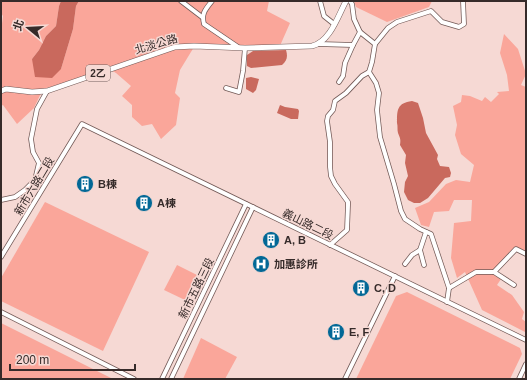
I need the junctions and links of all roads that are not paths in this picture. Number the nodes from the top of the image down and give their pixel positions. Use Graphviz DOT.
graph roads {
  1 [pos="181,1"];
  2 [pos="212,1"];
  3 [pos="320,1"];
  4 [pos="346,1"];
  5 [pos="350,1"];
  6 [pos="463,1"];
  7 [pos="202,17"];
  8 [pos="334,24"];
  9 [pos="360,32"];
  10 [pos="319,44"];
  11 [pos="375,44"];
  12 [pos="353,45"];
  13 [pos="238,47"];
  14 [pos="245,48"];
  15 [pos="369,72"];
  16 [pos="339,82"];
  17 [pos="226,88"];
  18 [pos="3,90"];
  19 [pos="46,91"];
  20 [pos="82,124"];
  21 [pos="1,200"];
  22 [pos="246,204"];
  23 [pos="253,207"];
  24 [pos="426,232"];
  25 [pos="330,245"];
  26 [pos="420,250"];
  27 [pos="526,254"];
  28 [pos="1,257"];
  29 [pos="405,264"];
  30 [pos="424,265"];
  31 [pos="494,272"];
  32 [pos="395,276"];
  33 [pos="514,285"];
  34 [pos="448,288"];
  35 [pos="447,302"];
  36 [pos="1,312"];
  37 [pos="526,340"];
  38 [pos="526,364"];
  39 [pos="134,379"];
  40 [pos="162,379"];
  41 [pos="171,379"];
  42 [pos="345,379"];
  43 [pos="519,379"];
  1 -- 7 [label="street"];
  2 -- 7 [label="street"];
  3 -- 8 [label="street"];
  4 -- 8 [label="main road"];
  5 -- 9 [label="street"];
  6 -- 11 [label="street"];
  7 -- 13 [label="street"];
  8 -- 10 [label="main road"];
  9 -- 11 [label="street"];
  9 -- 12 [label="street"];
  10 -- 12 [label="street"];
  10 -- 14 [label="main road, 北淡公路 / 2乙"];
  11 -- 15 [label="street"];
  12 -- 16 [label="street"];
  13 -- 14 [label="main road, 北淡公路 / 2乙"];
  13 -- 19 [label="main road, 北淡公路 / 2乙"];
  14 -- 17 [label="street"];
  15 -- 24 [label="street"];
  15 -- 25 [label="street"];
  18 -- 19 [label="main road, 北淡公路 / 2乙"];
  19 -- 21 [label="street"];
  20 -- 22 [label="street, 義山路二段"];
  20 -- 28 [label="street, 新市六路二段"];
  22 -- 23 [label="street, 義山路二段"];
  22 -- 40 [label="street, 新市五路三段"];
  23 -- 25 [label="street, 義山路二段"];
  23 -- 41 [label="street, 新市五路三段"];
  24 -- 26 [label="street"];
  24 -- 34 [label="street"];
  25 -- 32 [label="street, 義山路二段"];
  26 -- 29 [label="street"];
  26 -- 30 [label="street"];
  27 -- 31 [label="street"];
  31 -- 33 [label="street"];
  31 -- 34 [label="street"];
  32 -- 35 [label="street, 義山路二段"];
  32 -- 42 [label="street"];
  34 -- 35 [label="street"];
  35 -- 37 [label="street, 義山路二段"];
  36 -- 39 [label="street"];
  38 -- 43 [label="street"];
}
